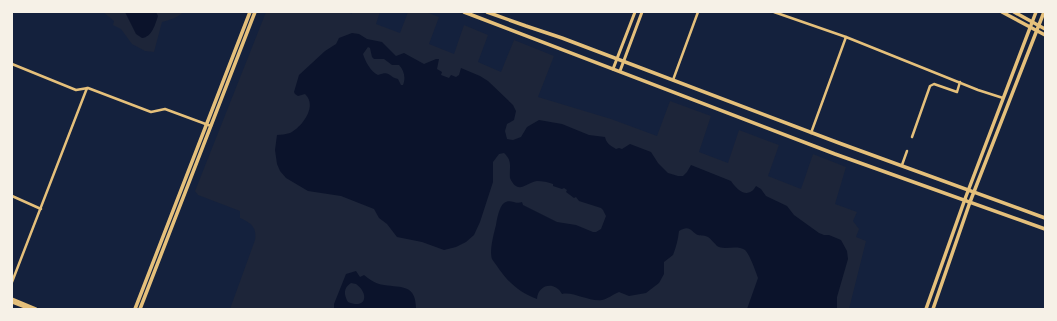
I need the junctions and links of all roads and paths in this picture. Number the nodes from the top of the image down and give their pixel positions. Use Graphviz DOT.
graph roads {
  1 [pos="250,12"];
  2 [pos="255,12"];
  3 [pos="464,12"];
  4 [pos="487,12"];
  5 [pos="635,12"];
  6 [pos="642,12"];
  7 [pos="698,12"];
  8 [pos="774,12"];
  9 [pos="1002,12"];
  10 [pos="1014,12"];
  11 [pos="1036,12"];
  12 [pos="1044,12"];
  13 [pos="1032,22"];
  14 [pos="1039,26"];
  15 [pos="1030,28"];
  16 [pos="1045,28"];
  17 [pos="1037,32"];
  18 [pos="1045,35"];
  19 [pos="846,37"];
  20 [pos="617,59"];
  21 [pos="624,61"];
  22 [pos="12,64"];
  23 [pos="613,69"];
  24 [pos="620,71"];
  25 [pos="673,80"];
  26 [pos="960,82"];
  27 [pos="88,88"];
  28 [pos="1003,98"];
  29 [pos="206,124"];
  30 [pos="211,126"];
  31 [pos="812,133"];
  32 [pos="912,137"];
  33 [pos="907,151"];
  34 [pos="902,166"];
  35 [pos="968,189"];
  36 [pos="975,192"];
  37 [pos="12,196"];
  38 [pos="964,199"];
  39 [pos="970,202"];
  40 [pos="41,208"];
  41 [pos="1045,218"];
  42 [pos="1045,229"];
  43 [pos="12,282"];
  44 [pos="12,300"];
  45 [pos="30,309"];
  46 [pos="36,309"];
  47 [pos="135,309"];
  48 [pos="140,309"];
  49 [pos="926,309"];
  50 [pos="933,309"];
  1 -- 29 [label="main road"];
  2 -- 30 [label="main road"];
  3 -- 23 [label="main road"];
  4 -- 20 [label="main road"];
  5 -- 20 [label="street"];
  6 -- 21 [label="street"];
  7 -- 25 [label="street"];
  8 -- 19 [label="street"];
  9 -- 15 [label="main road"];
  10 -- 13 [label="main road"];
  11 -- 13 [label="main road"];
  12 -- 14 [label="main road"];
  13 -- 14 [label="main road"];
  13 -- 15 [label="main road"];
  14 -- 16 [label="main road"];
  14 -- 17 [label="main road"];
  15 -- 17 [label="main road"];
  15 -- 28 [label="main road"];
  17 -- 18 [label="main road"];
  17 -- 36 [label="main road"];
  19 -- 26 [label="street"];
  19 -- 31 [label="street"];
  20 -- 21 [label="main road"];
  20 -- 23 [label="street"];
  21 -- 24 [label="street"];
  21 -- 25 [label="main road"];
  22 -- 27 [label="street"];
  23 -- 24 [label="main road"];
  24 -- 38 [label="main road"];
  25 -- 31 [label="main road"];
  26 -- 28 [label="street"];
  26 -- 32 [label="street"];
  27 -- 29 [label="street"];
  27 -- 40 [label="street"];
  28 -- 35 [label="main road"];
  29 -- 30 [label="street"];
  29 -- 47 [label="main road"];
  30 -- 48 [label="main road"];
  31 -- 34 [label="main road"];
  33 -- 34 [label="street"];
  34 -- 35 [label="main road"];
  35 -- 36 [label="main road"];
  35 -- 38 [label="main road"];
  36 -- 39 [label="main road"];
  36 -- 41 [label="main road"];
  37 -- 40 [label="street"];
  38 -- 39 [label="main road"];
  38 -- 49 [label="main road"];
  39 -- 42 [label="main road"];
  39 -- 50 [label="main road"];
  40 -- 43 [label="street"];
  44 -- 45 [label="street"];
  44 -- 46 [label="street"];
}
